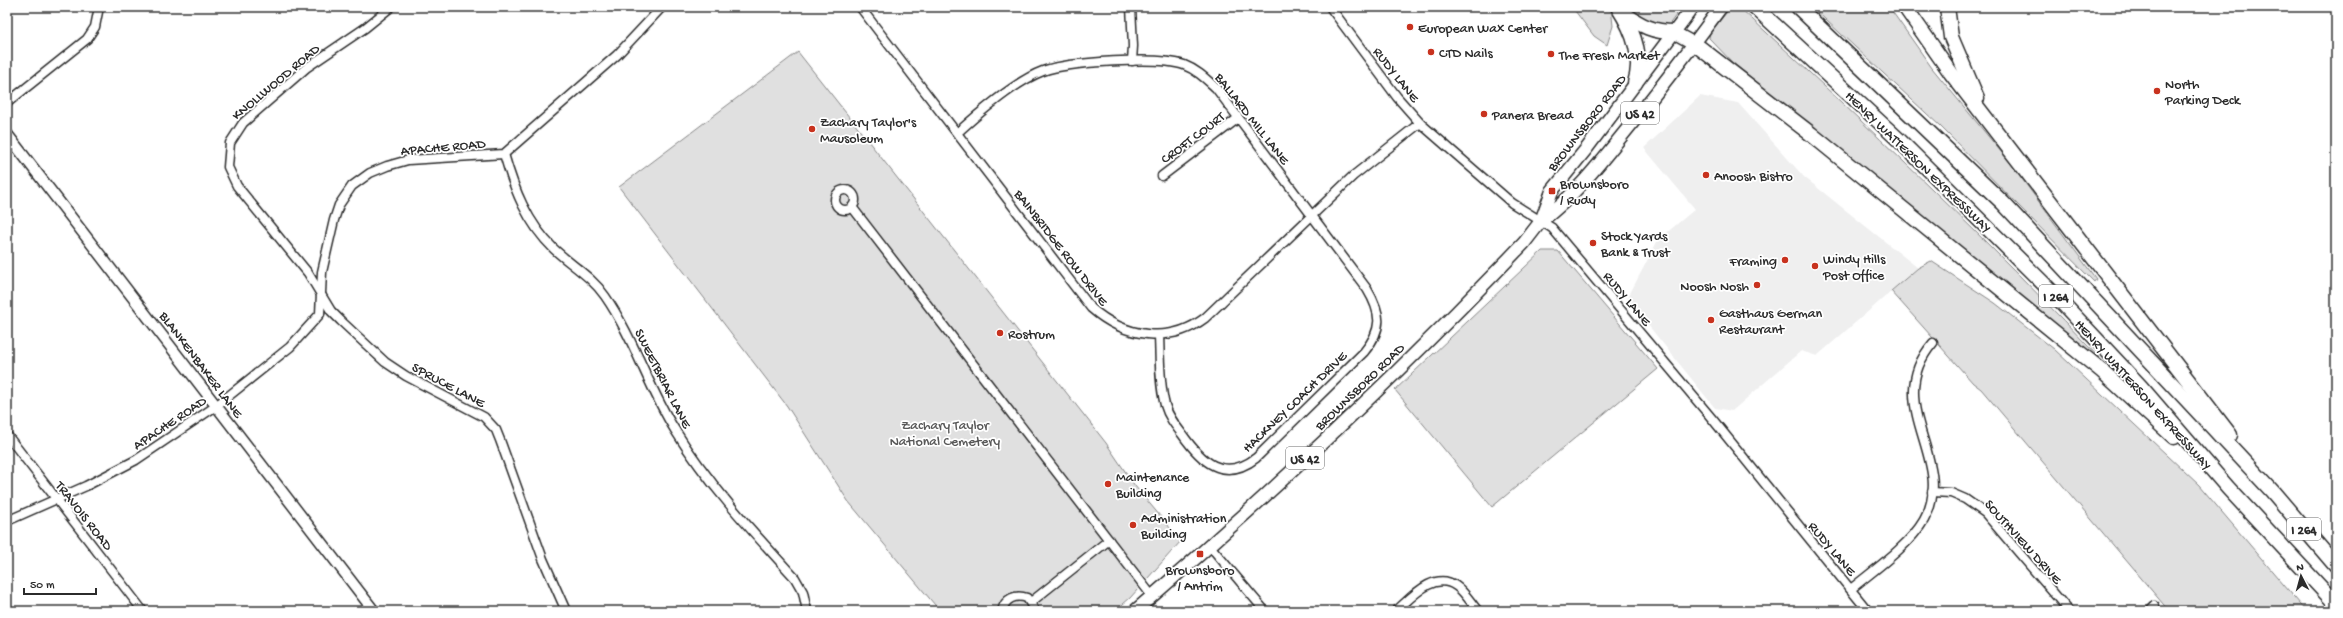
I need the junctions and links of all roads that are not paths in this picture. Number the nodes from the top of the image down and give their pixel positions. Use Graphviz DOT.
graph roads {
  1 [pos="98,7"];
  2 [pos="391,7"];
  3 [pos="662,7"];
  4 [pos="860,7"];
  5 [pos="1132,7"];
  6 [pos="1330,7"];
  7 [pos="1693,7"];
  8 [pos="1755,7"];
  9 [pos="1798,7"];
  10 [pos="1905,7"];
  11 [pos="1947,7"];
  12 [pos="1619,8"];
  13 [pos="1718,11"];
  14 [pos="1673,32"];
  15 [pos="1695,44"];
  16 [pos="1132,60"];
  17 [pos="1636,83"];
  18 [pos="7,103"];
  19 [pos="1986,118"];
  20 [pos="1237,119"];
  21 [pos="1420,123"];
  22 [pos="957,133"];
  23 [pos="7,134"];
  24 [pos="504,154"];
  25 [pos="1162,176"];
  26 [pos="852,207"];
  27 [pos="1312,215"];
  28 [pos="1541,222"];
  29 [pos="322,293"];
  30 [pos="1379,321"];
  31 [pos="1159,335"];
  32 [pos="1933,343"];
  33 [pos="216,406"];
  34 [pos="7,435"];
  35 [pos="2228,488"];
  36 [pos="2272,491"];
  37 [pos="1932,492"];
  38 [pos="57,500"];
  39 [pos="7,521"];
  40 [pos="1109,540"];
  41 [pos="1210,546"];
  42 [pos="2336,566"];
  43 [pos="1851,589"];
  44 [pos="1152,596"];
  45 [pos="1031,602"];
  46 [pos="2336,604"];
  47 [pos="143,611"];
  48 [pos="374,611"];
  49 [pos="566,611"];
  50 [pos="807,611"];
  51 [pos="1002,611"];
  52 [pos="1035,611"];
  53 [pos="1135,611"];
  54 [pos="1265,611"];
  55 [pos="1396,611"];
  56 [pos="1478,611"];
  57 [pos="1868,611"];
  58 [pos="2069,611"];
  1 -- 18 [label="street"];
  2 -- 29 [label="street, KNOLLWOOD ROAD"];
  3 -- 24 [label="street, APACHE ROAD"];
  4 -- 22 [label="street, BAINBRIDGE ROW DRIVE"];
  5 -- 16 [label="street"];
  6 -- 21 [label="street, RUDY LANE"];
  7 -- 14 [label="main road, BROWNSBORO ROAD / US 42"];
  8 -- 35 [label="highway, HENRY WATTERSON EXPRESSWAY / I 264"];
  9 -- 36 [label="highway, HENRY WATTERSON EXPRESSWAY / I 264"];
  10 -- 19 [label="highway"];
  11 -- 19 [label="highway"];
  12 -- 14 [label="highway"];
  12 -- 17 [label="highway"];
  13 -- 15 [label="main road, BROWNSBORO ROAD / US 42"];
  14 -- 15 [label="main road"];
  14 -- 17 [label="main road, BROWNSBORO ROAD / US 42"];
  15 -- 28 [label="main road, BROWNSBORO ROAD / US 42"];
  15 -- 35 [label="highway"];
  16 -- 20 [label="street, BALLARD MILL LANE"];
  16 -- 22 [label="street, BALLARD MILL LANE"];
  17 -- 28 [label="main road, BROWNSBORO ROAD / US 42"];
  19 -- 36 [label="highway"];
  20 -- 25 [label="street, CROFT COURT"];
  20 -- 27 [label="street, BALLARD MILL LANE"];
  21 -- 27 [label="street, BAINBRIDGE ROW DRIVE"];
  21 -- 28 [label="street, RUDY LANE"];
  22 -- 31 [label="street, BAINBRIDGE ROW DRIVE"];
  23 -- 33 [label="street, BLANKENBAKER LANE"];
  24 -- 29 [label="street, APACHE ROAD"];
  24 -- 50 [label="street, SWEETBRIAR LANE"];
  26 -- 40 [label="street"];
  27 -- 30 [label="street, BALLARD MILL LANE"];
  27 -- 31 [label="street, BAINBRIDGE ROW DRIVE"];
  28 -- 41 [label="main road, BROWNSBORO ROAD / US 42"];
  28 -- 43 [label="street, RUDY LANE"];
  29 -- 33 [label="street, APACHE ROAD"];
  29 -- 49 [label="street, SPRUCE LANE"];
  30 -- 31 [label="street, HACKNEY COACH DRIVE"];
  32 -- 37 [label="street"];
  33 -- 38 [label="street, APACHE ROAD"];
  33 -- 48 [label="street, BLANKENBAKER LANE"];
  34 -- 38 [label="street, TRAVOIS ROAD"];
  35 -- 46 [label="highway, HENRY WATTERSON EXPRESSWAY / I 264"];
  36 -- 42 [label="highway, HENRY WATTERSON EXPRESSWAY / I 264"];
  37 -- 43 [label="street"];
  37 -- 58 [label="street, SOUTHVIEW DRIVE"];
  38 -- 39 [label="street, APACHE ROAD"];
  38 -- 47 [label="street, TRAVOIS ROAD"];
  40 -- 44 [label="street"];
  40 -- 45 [label="street"];
  41 -- 44 [label="main road, BROWNSBORO ROAD / US 42"];
  41 -- 54 [label="street"];
  43 -- 57 [label="street, RUDY LANE"];
  44 -- 53 [label="main road, BROWNSBORO ROAD / US 42"];
  45 -- 51 [label="street"];
  45 -- 52 [label="street"];
  55 -- 56 [label="street"];
}
